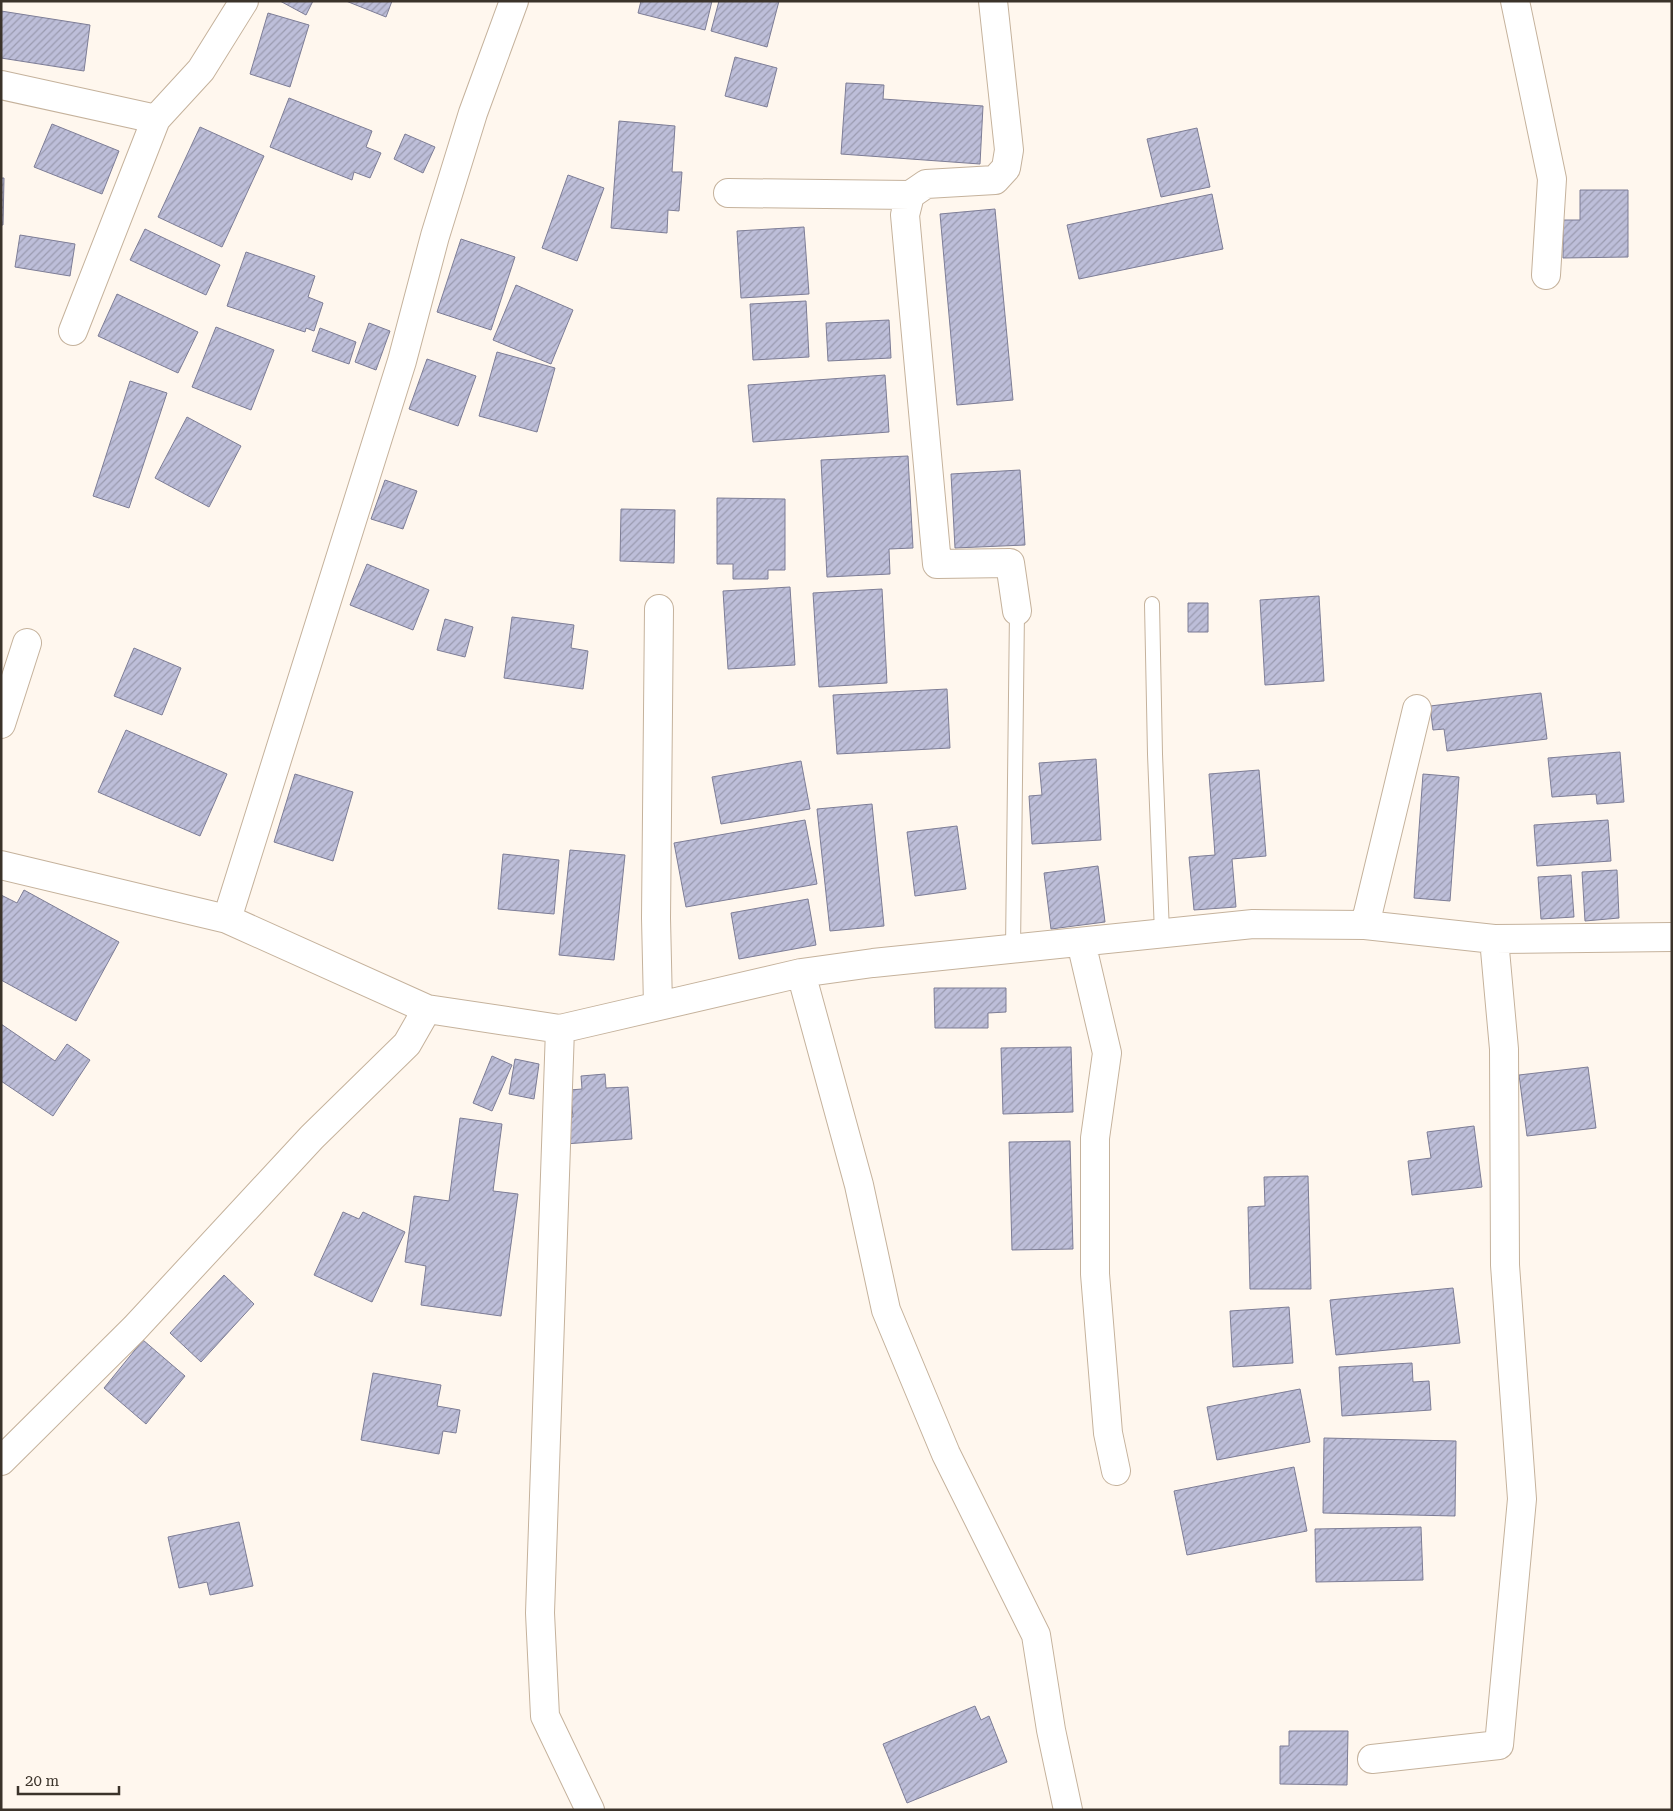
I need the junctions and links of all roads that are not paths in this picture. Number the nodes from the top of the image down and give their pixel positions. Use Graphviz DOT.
graph roads {
  1 [pos="244,1"];
  2 [pos="514,1"];
  3 [pos="993,1"];
  4 [pos="1515,1"];
  5 [pos="1,85"];
  6 [pos="156,119"];
  7 [pos="728,194"];
  8 [pos="910,194"];
  9 [pos="1546,275"];
  10 [pos="73,331"];
  11 [pos="1152,604"];
  12 [pos="659,609"];
  13 [pos="1016,610"];
  14 [pos="27,643"];
  15 [pos="1417,709"];
  16 [pos="1,724"];
  17 [pos="1,865"];
  18 [pos="227,919"];
  19 [pos="1364,926"];
  20 [pos="1162,933"];
  21 [pos="1672,937"];
  22 [pos="1494,939"];
  23 [pos="1081,942"];
  24 [pos="1013,949"];
  25 [pos="801,973"];
  26 [pos="658,1006"];
  27 [pos="428,1009"];
  28 [pos="560,1029"];
  29 [pos="1,1461"];
  30 [pos="1116,1471"];
  31 [pos="1372,1759"];
  32 [pos="590,1810"];
  33 [pos="1068,1810"];
  1 -- 6 [label="street"];
  2 -- 18 [label="street"];
  3 -- 8 [label="street"];
  4 -- 9 [label="street"];
  5 -- 6 [label="street"];
  6 -- 10 [label="street"];
  7 -- 8 [label="street"];
  8 -- 13 [label="street"];
  11 -- 20 [label="lane"];
  12 -- 26 [label="street"];
  13 -- 24 [label="lane"];
  14 -- 16 [label="street"];
  15 -- 19 [label="street"];
  17 -- 18 [label="street"];
  18 -- 27 [label="street"];
  19 -- 20 [label="street"];
  19 -- 22 [label="street"];
  20 -- 23 [label="street"];
  21 -- 22 [label="street"];
  22 -- 31 [label="street"];
  23 -- 24 [label="street"];
  23 -- 30 [label="street"];
  24 -- 25 [label="street"];
  25 -- 26 [label="street"];
  25 -- 33 [label="street"];
  26 -- 28 [label="street"];
  27 -- 28 [label="street"];
  27 -- 29 [label="street"];
  28 -- 32 [label="street"];
}
